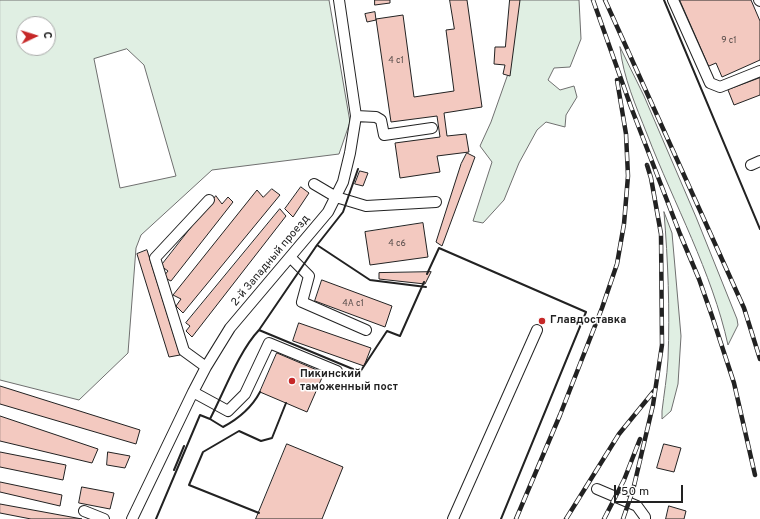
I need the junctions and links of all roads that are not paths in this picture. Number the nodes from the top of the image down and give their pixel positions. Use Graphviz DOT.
graph roads {
  1 [pos="339,0"];
  2 [pos="673,0"];
  3 [pos="760,70"];
  4 [pos="356,116"];
  5 [pos="432,128"];
  6 [pos="314,184"];
  7 [pos="336,197"];
  8 [pos="209,200"];
  9 [pos="436,202"];
  10 [pos="290,257"];
  11 [pos="366,330"];
  12 [pos="537,330"];
  13 [pos="206,367"];
  14 [pos="337,371"];
  15 [pos="193,392"];
  16 [pos="597,490"];
  17 [pos="84,511"];
  18 [pos="104,519"];
  19 [pos="132,519"];
  20 [pos="453,519"];
  21 [pos="645,519"];
  1 -- 4 [label="street, 2-й Западный проезд"];
  2 -- 3 [label="street"];
  4 -- 5 [label="street"];
  4 -- 7 [label="street, 2-й Западный проезд"];
  6 -- 7 [label="street"];
  7 -- 9 [label="street"];
  7 -- 10 [label="street, 2-й Западный проезд"];
  8 -- 13 [label="street"];
  10 -- 11 [label="street"];
  10 -- 13 [label="street, 2-й Западный проезд"];
  12 -- 20 [label="street"];
  13 -- 15 [label="street, 2-й Западный проезд"];
  14 -- 15 [label="street"];
  15 -- 19 [label="street, 2-й Западный проезд"];
  16 -- 21 [label="street"];
  17 -- 18 [label="street"];
}
